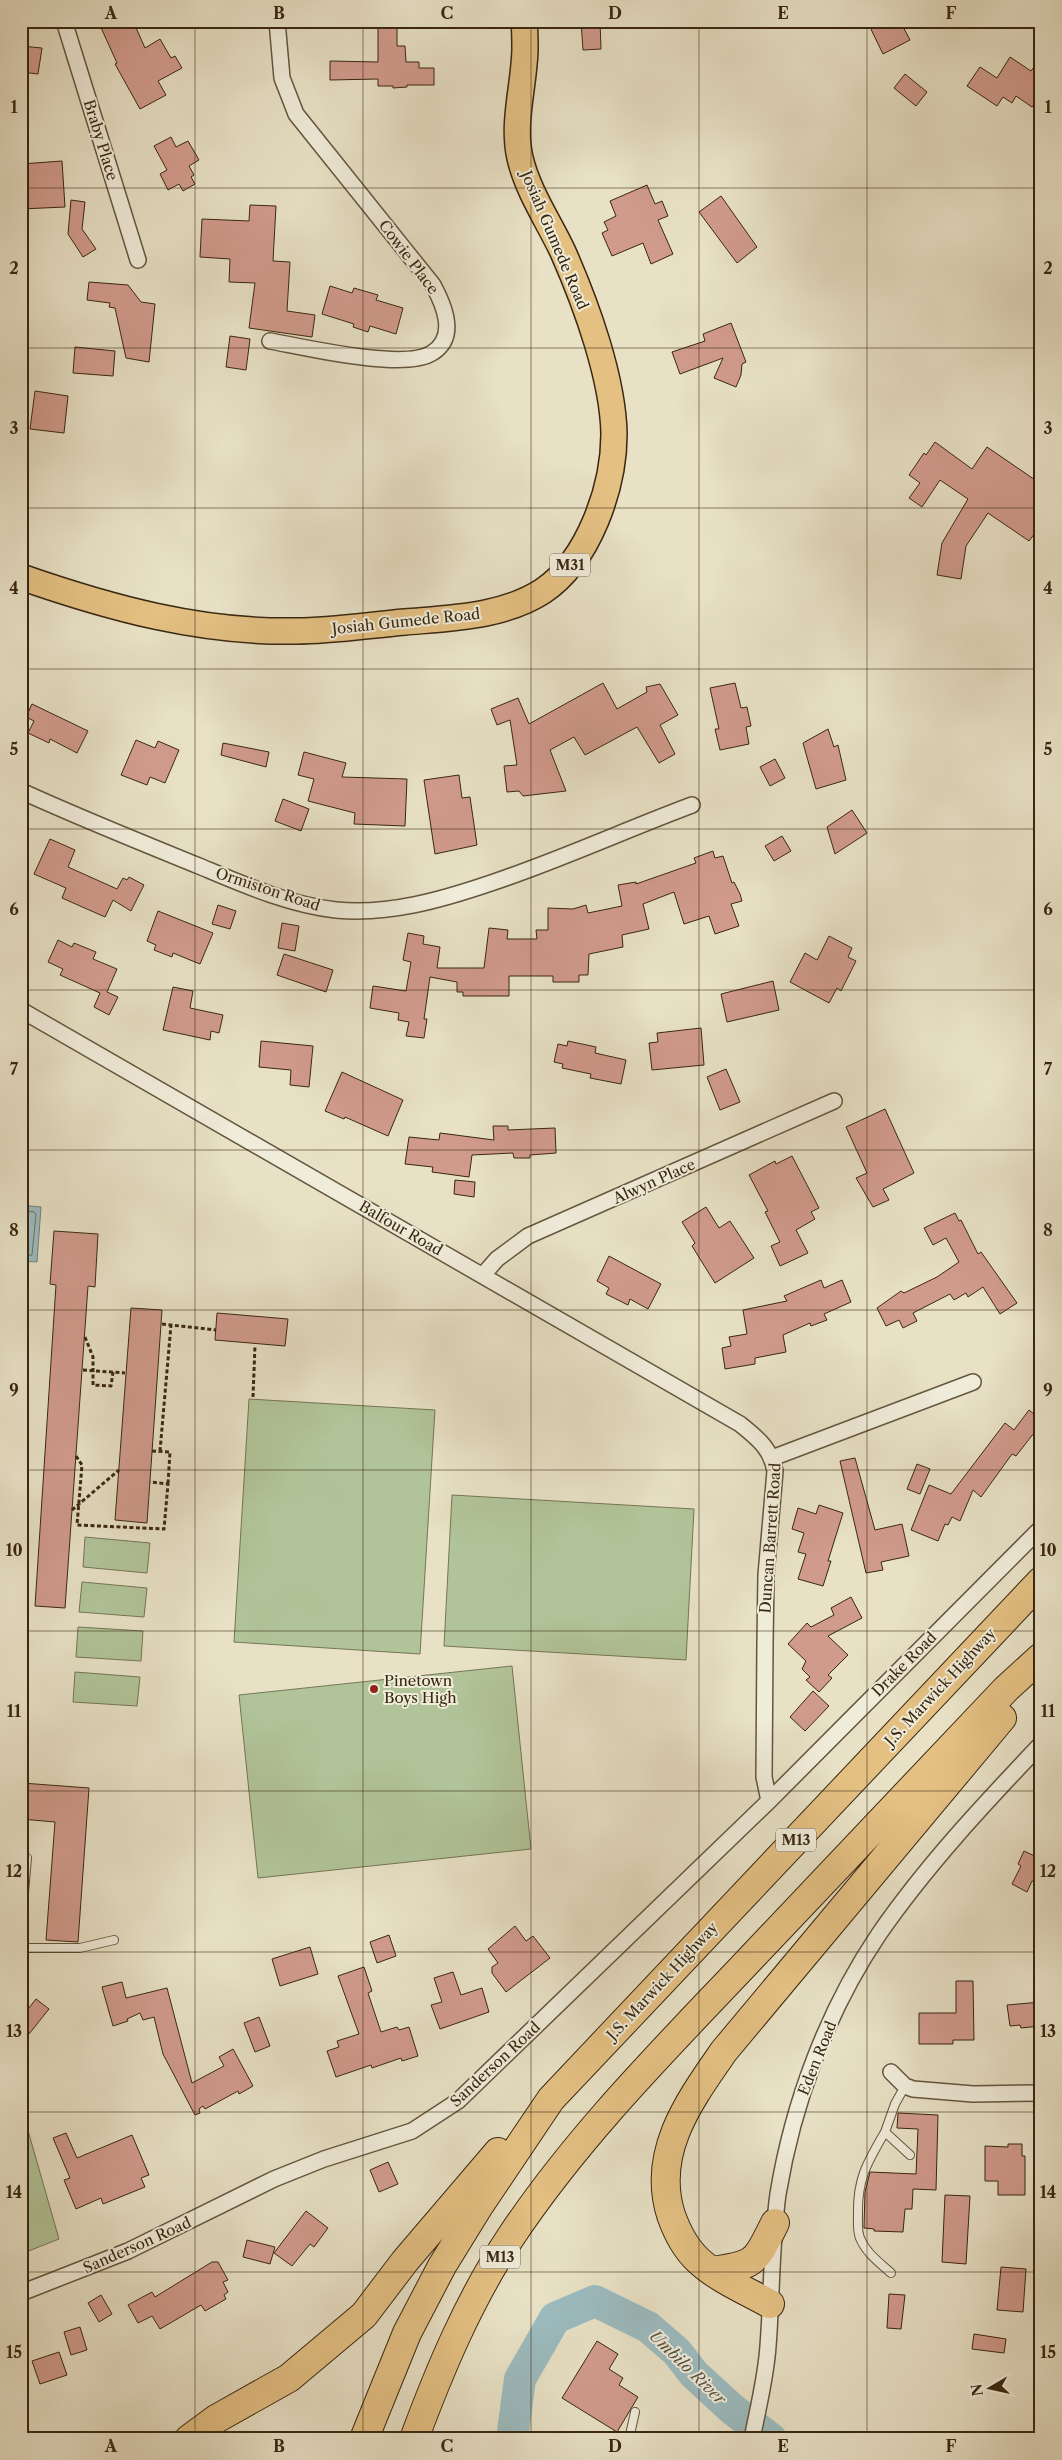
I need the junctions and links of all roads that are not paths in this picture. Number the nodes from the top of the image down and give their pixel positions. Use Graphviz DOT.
graph roads {
  1 [pos="64,21"];
  2 [pos="277,21"];
  3 [pos="524,21"];
  4 [pos="138,260"];
  5 [pos="270,341"];
  6 [pos="21,577"];
  7 [pos="21,792"];
  8 [pos="692,805"];
  9 [pos="21,1010"];
  10 [pos="834,1101"];
  11 [pos="483,1275"];
  12 [pos="973,1382"];
  13 [pos="772,1458"];
  14 [pos="1041,1528"];
  15 [pos="1041,1581"];
  16 [pos="1041,1657"];
  17 [pos="1041,1671"];
  18 [pos="1041,1744"];
  19 [pos="769,1801"];
  20 [pos="27,1858"];
  21 [pos="21,1927"];
  22 [pos="114,1940"];
  23 [pos="21,1948"];
  24 [pos="891,2072"];
  25 [pos="905,2086"];
  26 [pos="1041,2093"];
  27 [pos="551,2099"];
  28 [pos="884,2132"];
  29 [pos="910,2155"];
  30 [pos="775,2223"];
  31 [pos="712,2271"];
  32 [pos="891,2273"];
  33 [pos="21,2293"];
  34 [pos="770,2304"];
  35 [pos="636,2412"];
  36 [pos="190,2439"];
  37 [pos="364,2439"];
  38 [pos="414,2439"];
  39 [pos="629,2439"];
  40 [pos="752,2439"];
  1 -- 4 [label="street, Braby Place"];
  2 -- 5 [label="street, Cowie Place"];
  3 -- 6 [label="main road, Josiah Gumede Road / M31"];
  7 -- 8 [label="street, Ormiston Road"];
  9 -- 11 [label="street, Balfour Road"];
  10 -- 11 [label="street, Alwyn Place"];
  11 -- 13 [label="street, Balfour Road"];
  12 -- 13 [label="street, Duncan Barrett Road"];
  13 -- 19 [label="street, Duncan Barrett Road"];
  14 -- 19 [label="street, Drake Road"];
  15 -- 27 [label="highway, J.S. Marwick Highway / M13"];
  16 -- 38 [label="highway, M13"];
  17 -- 31 [label="highway"];
  18 -- 30 [label="street, Eden Road"];
  19 -- 33 [label="street, Sanderson Road"];
  20 -- 21 [label="lane"];
  22 -- 23 [label="lane"];
  24 -- 25 [label="street"];
  25 -- 26 [label="street"];
  25 -- 28 [label="lane"];
  27 -- 36 [label="highway"];
  27 -- 37 [label="highway, J.S. Marwick Highway / M13"];
  28 -- 29 [label="lane"];
  28 -- 32 [label="lane"];
  30 -- 31 [label="highway"];
  30 -- 34 [label="street, Eden Road"];
  31 -- 34 [label="highway"];
  34 -- 40 [label="street, Eden Road"];
  35 -- 39 [label="lane"];
}
